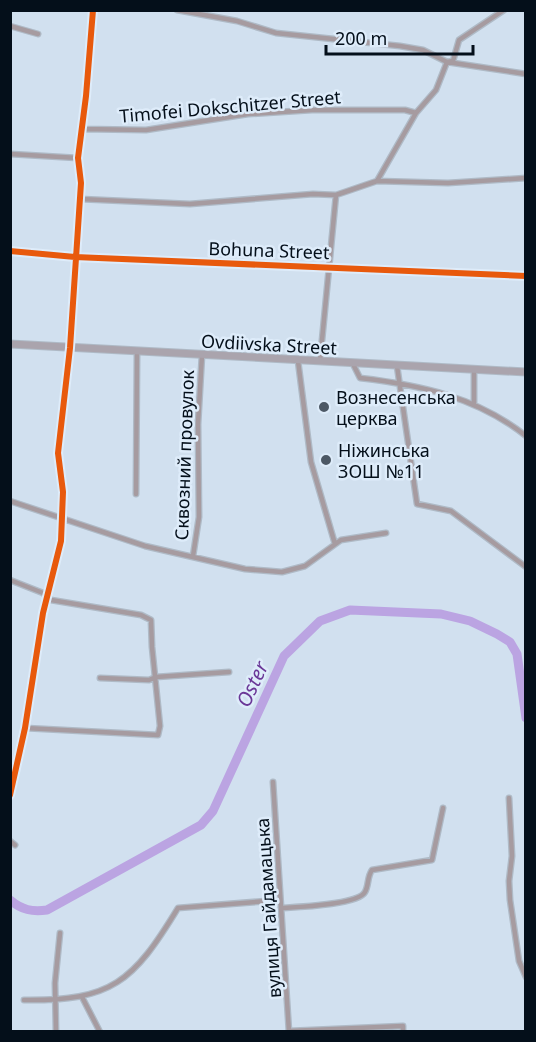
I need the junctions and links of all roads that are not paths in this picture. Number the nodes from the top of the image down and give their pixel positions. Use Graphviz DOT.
graph roads {
  1 [pos="93,10"];
  2 [pos="177,10"];
  3 [pos="504,10"];
  4 [pos="201,12"];
  5 [pos="10,26"];
  6 [pos="38,34"];
  7 [pos="447,62"];
  8 [pos="525,74"];
  9 [pos="416,113"];
  10 [pos="82,129"];
  11 [pos="10,154"];
  12 [pos="78,158"];
  13 [pos="525,178"];
  14 [pos="377,181"];
  15 [pos="336,195"];
  16 [pos="80,199"];
  17 [pos="10,251"];
  18 [pos="75,257"];
  19 [pos="328,267"];
  20 [pos="525,276"];
  21 [pos="10,344"];
  22 [pos="70,348"];
  23 [pos="137,352"];
  24 [pos="202,355"];
  25 [pos="298,361"];
  26 [pos="320,362"];
  27 [pos="353,364"];
  28 [pos="397,366"];
  29 [pos="474,370"];
  30 [pos="525,372"];
  31 [pos="399,383"];
  32 [pos="474,405"];
  33 [pos="525,436"];
  34 [pos="136,494"];
  35 [pos="10,501"];
  36 [pos="62,519"];
  37 [pos="386,532"];
  38 [pos="335,544"];
  39 [pos="193,556"];
  40 [pos="525,567"];
  41 [pos="10,580"];
  42 [pos="47,597"];
  43 [pos="229,672"];
  44 [pos="156,677"];
  45 [pos="100,678"];
  46 [pos="25,728"];
  47 [pos="273,782"];
  48 [pos="10,795"];
  49 [pos="509,798"];
  50 [pos="443,808"];
  51 [pos="280,900"];
  52 [pos="281,908"];
  53 [pos="60,933"];
  54 [pos="525,977"];
  55 [pos="82,997"];
  56 [pos="24,1000"];
  57 [pos="56,1000"];
  58 [pos="403,1029"];
  59 [pos="353,1030"];
  60 [pos="56,1032"];
  61 [pos="100,1032"];
  62 [pos="289,1032"];
  1 -- 10 [label="street"];
  2 -- 4 [label="street"];
  3 -- 7 [label="street"];
  4 -- 7 [label="street"];
  5 -- 6 [label="street"];
  7 -- 8 [label="street"];
  7 -- 9 [label="street"];
  9 -- 10 [label="street, Timofei Dokschitzer Street"];
  9 -- 14 [label="street"];
  10 -- 12 [label="street"];
  11 -- 12 [label="street"];
  12 -- 16 [label="street"];
  13 -- 14 [label="street"];
  14 -- 15 [label="street"];
  15 -- 16 [label="street"];
  15 -- 19 [label="street"];
  16 -- 18 [label="street"];
  17 -- 18 [label="street, Bohuna Street"];
  18 -- 19 [label="street, Bohuna Street"];
  18 -- 22 [label="street"];
  19 -- 20 [label="street, Bohuna Street"];
  19 -- 26 [label="street"];
  21 -- 22 [label="main road, Ovdiivska Street"];
  22 -- 23 [label="main road, Ovdiivska Street"];
  22 -- 36 [label="street"];
  23 -- 24 [label="main road, Ovdiivska Street"];
  23 -- 34 [label="street"];
  24 -- 25 [label="main road, Ovdiivska Street"];
  24 -- 39 [label="street, Сквозний провулок"];
  25 -- 26 [label="main road, Ovdiivska Street"];
  25 -- 38 [label="street"];
  26 -- 27 [label="main road, Ovdiivska Street"];
  27 -- 28 [label="main road, Ovdiivska Street"];
  27 -- 31 [label="street"];
  28 -- 29 [label="main road, Ovdiivska Street"];
  28 -- 31 [label="street"];
  29 -- 30 [label="main road, Ovdiivska Street"];
  29 -- 32 [label="street"];
  31 -- 32 [label="street"];
  31 -- 40 [label="street"];
  32 -- 33 [label="street"];
  35 -- 36 [label="street"];
  36 -- 39 [label="street"];
  36 -- 42 [label="street"];
  37 -- 38 [label="street"];
  38 -- 39 [label="street"];
  41 -- 42 [label="street"];
  42 -- 44 [label="street"];
  42 -- 46 [label="street"];
  43 -- 44 [label="street"];
  44 -- 45 [label="street"];
  44 -- 46 [label="street"];
  46 -- 48 [label="street"];
  47 -- 51 [label="street, вулиця Гайдамацька"];
  49 -- 54 [label="street"];
  50 -- 52 [label="street"];
  51 -- 52 [label="street, вулиця Гайдамацька"];
  51 -- 55 [label="street"];
  52 -- 62 [label="street, вулиця Гайдамацька"];
  53 -- 57 [label="street"];
  55 -- 57 [label="street"];
  55 -- 61 [label="street"];
  56 -- 57 [label="street"];
  57 -- 60 [label="street"];
  58 -- 59 [label="street"];
  59 -- 62 [label="street"];
}
